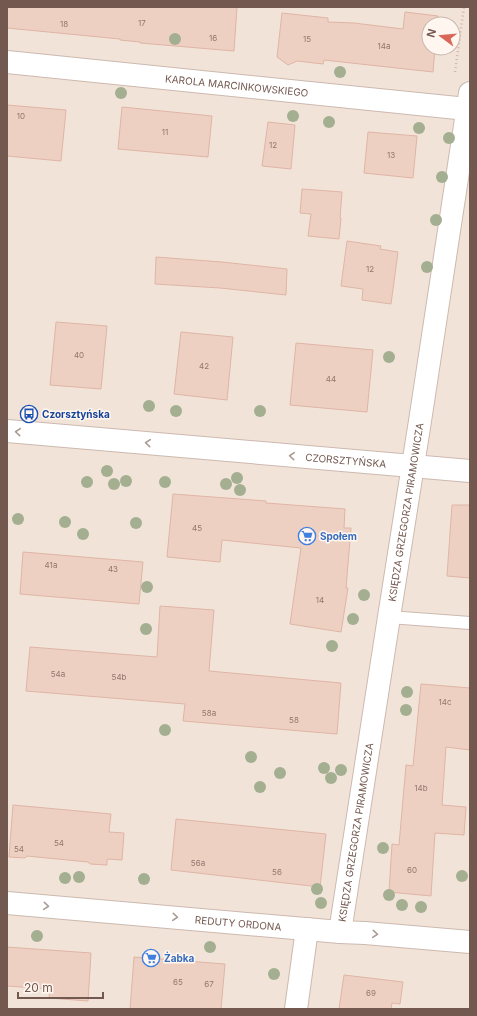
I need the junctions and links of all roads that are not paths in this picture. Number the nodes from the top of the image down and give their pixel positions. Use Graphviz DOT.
graph roads {
  1 [pos="7,62"];
  2 [pos="469,101"];
  3 [pos="7,431"];
  4 [pos="413,466"];
  5 [pos="470,471"];
  6 [pos="389,617"];
  7 [pos="470,623"];
  8 [pos="7,902"];
  9 [pos="307,929"];
  10 [pos="340,932"];
  11 [pos="470,942"];
  12 [pos="296,1009"];
  1 -- 2 [label="street, KAROLA MARCINKOWSKIEGO"];
  2 -- 4 [label="street, KSIĘDZA GRZEGORZA PIRAMOWICZA"];
  4 -- 3 [label="street, CZORSZTYŃSKA, one-way"];
  4 -- 5 [label="street, CZORSZTYŃSKA"];
  4 -- 6 [label="street, KSIĘDZA GRZEGORZA PIRAMOWICZA"];
  6 -- 7 [label="lane"];
  6 -- 10 [label="street, KSIĘDZA GRZEGORZA PIRAMOWICZA"];
  8 -- 9 [label="street, REDUTY ORDONA, one-way"];
  9 -- 10 [label="street, REDUTY ORDONA"];
  9 -- 12 [label="street"];
  10 -- 11 [label="street, REDUTY ORDONA, one-way"];
}
